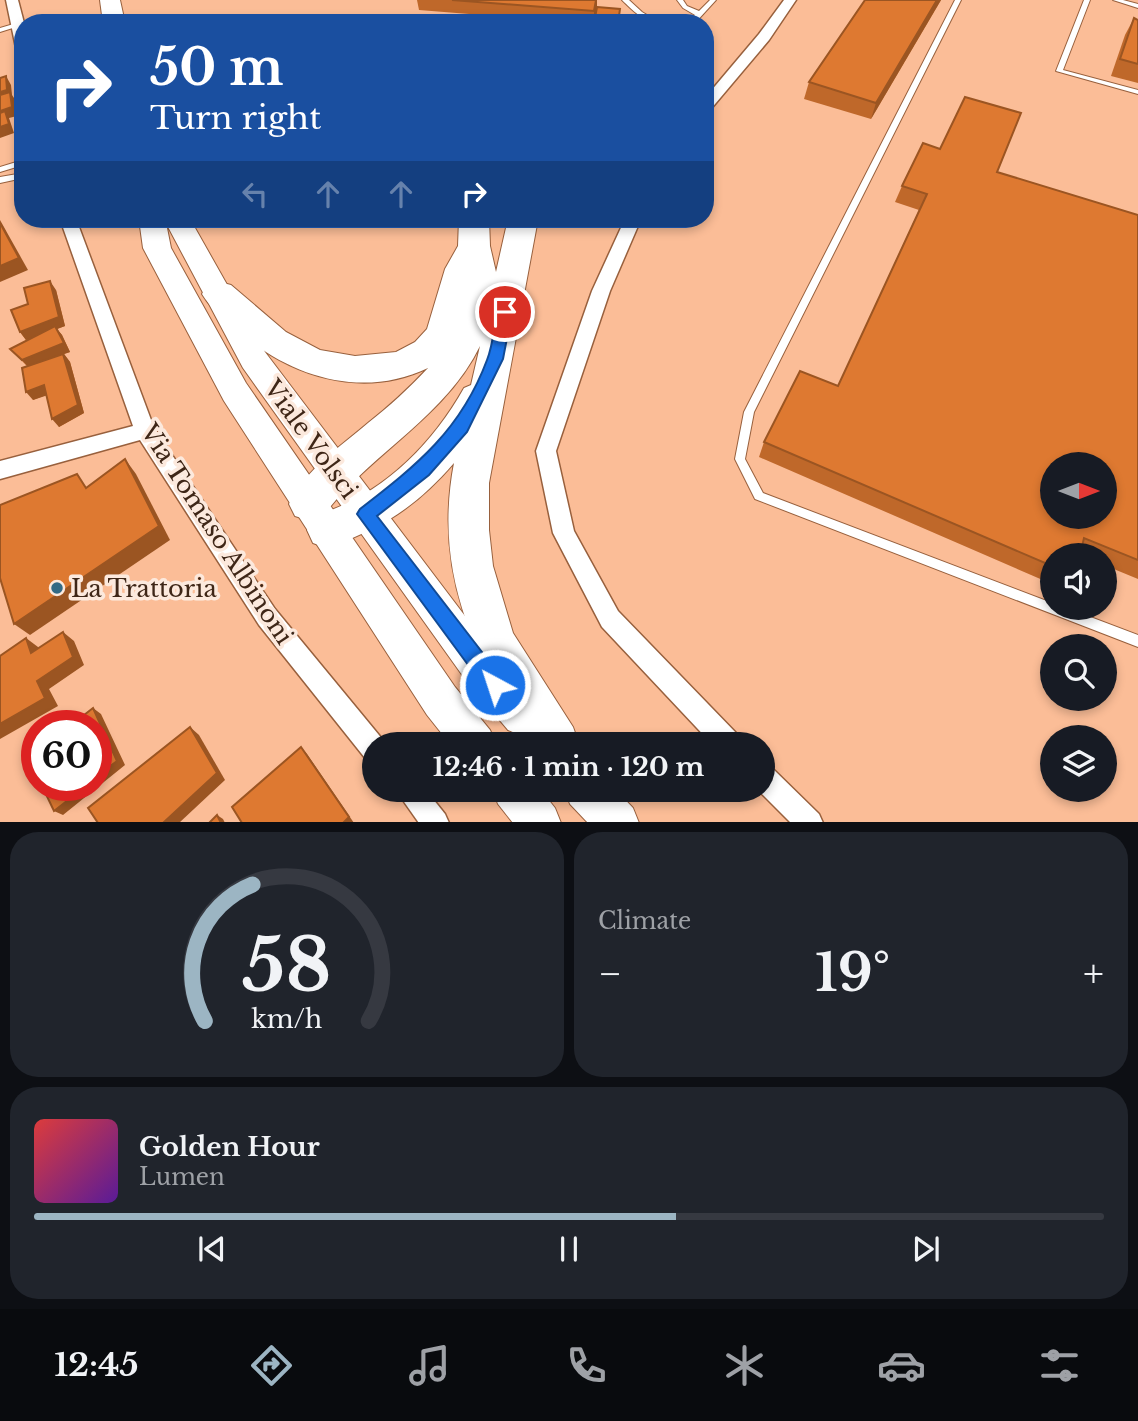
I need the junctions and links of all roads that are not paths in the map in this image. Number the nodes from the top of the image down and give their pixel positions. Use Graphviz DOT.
graph roads {
  1 [pos="625,0"];
  2 [pos="680,0"];
  3 [pos="713,0"];
  4 [pos="790,0"];
  5 [pos="958,0"];
  6 [pos="1087,0"];
  7 [pos="1116,0"];
  8 [pos="1138,6"];
  9 [pos="642,14"];
  10 [pos="699,14"];
  11 [pos="1138,92"];
  12 [pos="714,96"];
  13 [pos="71,228"];
  14 [pos="154,228"];
  15 [pos="182,228"];
  16 [pos="521,228"];
  17 [pos="629,228"];
  18 [pos="474,232"];
  19 [pos="219,294"];
  20 [pos="495,359"];
  21 [pos="145,431"];
  22 [pos="0,470"];
  23 [pos="336,473"];
  24 [pos="366,514"];
  25 [pos="318,517"];
  26 [pos="1138,641"];
  27 [pos="466,732"];
  28 [pos="535,732"];
  29 [pos="548,732"];
  30 [pos="718,732"];
  31 [pos="362,734"];
  32 [pos="775,788"];
  33 [pos="419,802"];
  34 [pos="524,802"];
  35 [pos="598,802"];
  36 [pos="436,822"];
  37 [pos="540,822"];
  38 [pos="618,822"];
  39 [pos="810,822"];
  1 -- 9 [label="lane"];
  2 -- 10 [label="lane"];
  3 -- 10 [label="lane"];
  4 -- 12 [label="street"];
  5 -- 26 [label="lane"];
  6 -- 11 [label="lane"];
  7 -- 8 [label="lane"];
  13 -- 21 [label="street, Via Tomaso Albinoni"];
  14 -- 25 [label="main road, Viale Volsci"];
  15 -- 19 [label="main road, Viale Volsci"];
  16 -- 20 [label="highway"];
  17 -- 30 [label="street"];
  18 -- 19 [label="highway"];
  18 -- 23 [label="highway"];
  19 -- 23 [label="main road, Viale Volsci"];
  20 -- 24 [label="highway"];
  20 -- 29 [label="highway"];
  21 -- 22 [label="street"];
  21 -- 31 [label="street, Via Tomaso Albinoni"];
  23 -- 24 [label="main road, Viale Volsci"];
  23 -- 25 [label="highway"];
  24 -- 25 [label="highway"];
  24 -- 28 [label="main road, Viale Volsci"];
  25 -- 27 [label="main road, Viale Volsci"];
  32 -- 39 [label="street"];
  33 -- 36 [label="street"];
  34 -- 37 [label="main road"];
  35 -- 38 [label="main road"];
}
